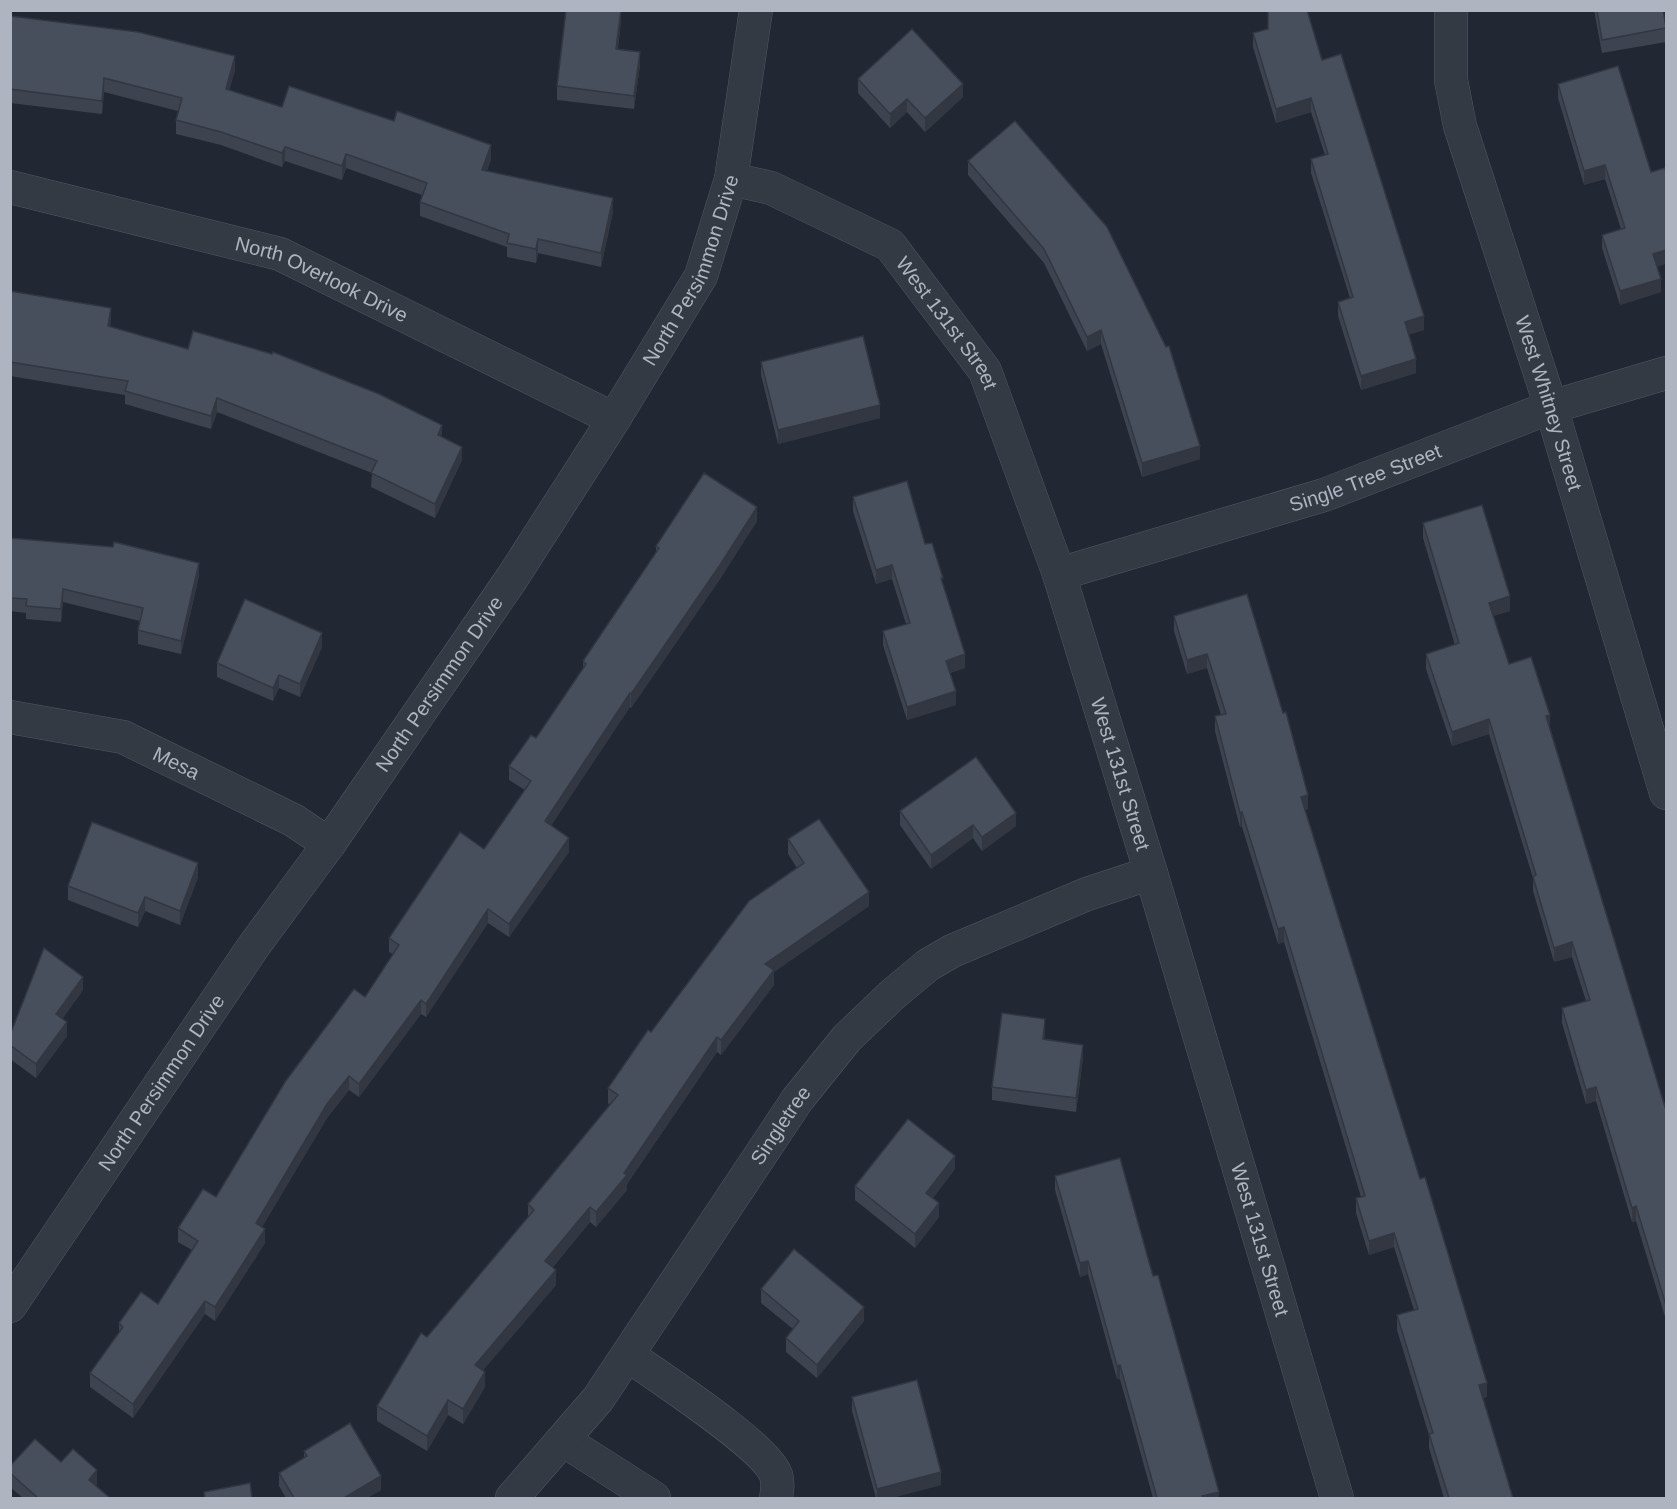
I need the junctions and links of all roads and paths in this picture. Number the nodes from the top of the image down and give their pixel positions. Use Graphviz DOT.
graph roads {
  1 [pos="756,10"];
  2 [pos="1451,10"];
  3 [pos="731,179"];
  4 [pos="10,187"];
  5 [pos="1666,373"];
  6 [pos="1551,407"];
  7 [pos="614,419"];
  8 [pos="1059,574"];
  9 [pos="10,717"];
  10 [pos="1666,793"];
  11 [pos="329,844"];
  12 [pos="1151,873"];
  13 [pos="10,1306"];
  14 [pos="628,1355"];
  15 [pos="563,1440"];
  16 [pos="512,1498"];
  17 [pos="654,1498"];
  18 [pos="776,1498"];
  19 [pos="1337,1498"];
  1 -- 3 [label="street, North Persimmon Drive"];
  2 -- 6 [label="street, West Whitney Street"];
  3 -- 7 [label="street, North Persimmon Drive"];
  3 -- 8 [label="street, West 131st Street"];
  4 -- 7 [label="street, North Overlook Drive"];
  5 -- 6 [label="street, Single Tree Street"];
  6 -- 8 [label="street, Single Tree Street"];
  6 -- 10 [label="street, West Whitney Street"];
  7 -- 11 [label="street, North Persimmon Drive"];
  8 -- 12 [label="street, West 131st Street"];
  9 -- 11 [label="street, Mesa"];
  11 -- 13 [label="street, North Persimmon Drive"];
  12 -- 14 [label="street, Singletree"];
  12 -- 19 [label="street, West 131st Street"];
  14 -- 15 [label="street, Singletree"];
  14 -- 18 [label="street"];
  15 -- 16 [label="street, Singletree"];
  15 -- 17 [label="street"];
}
